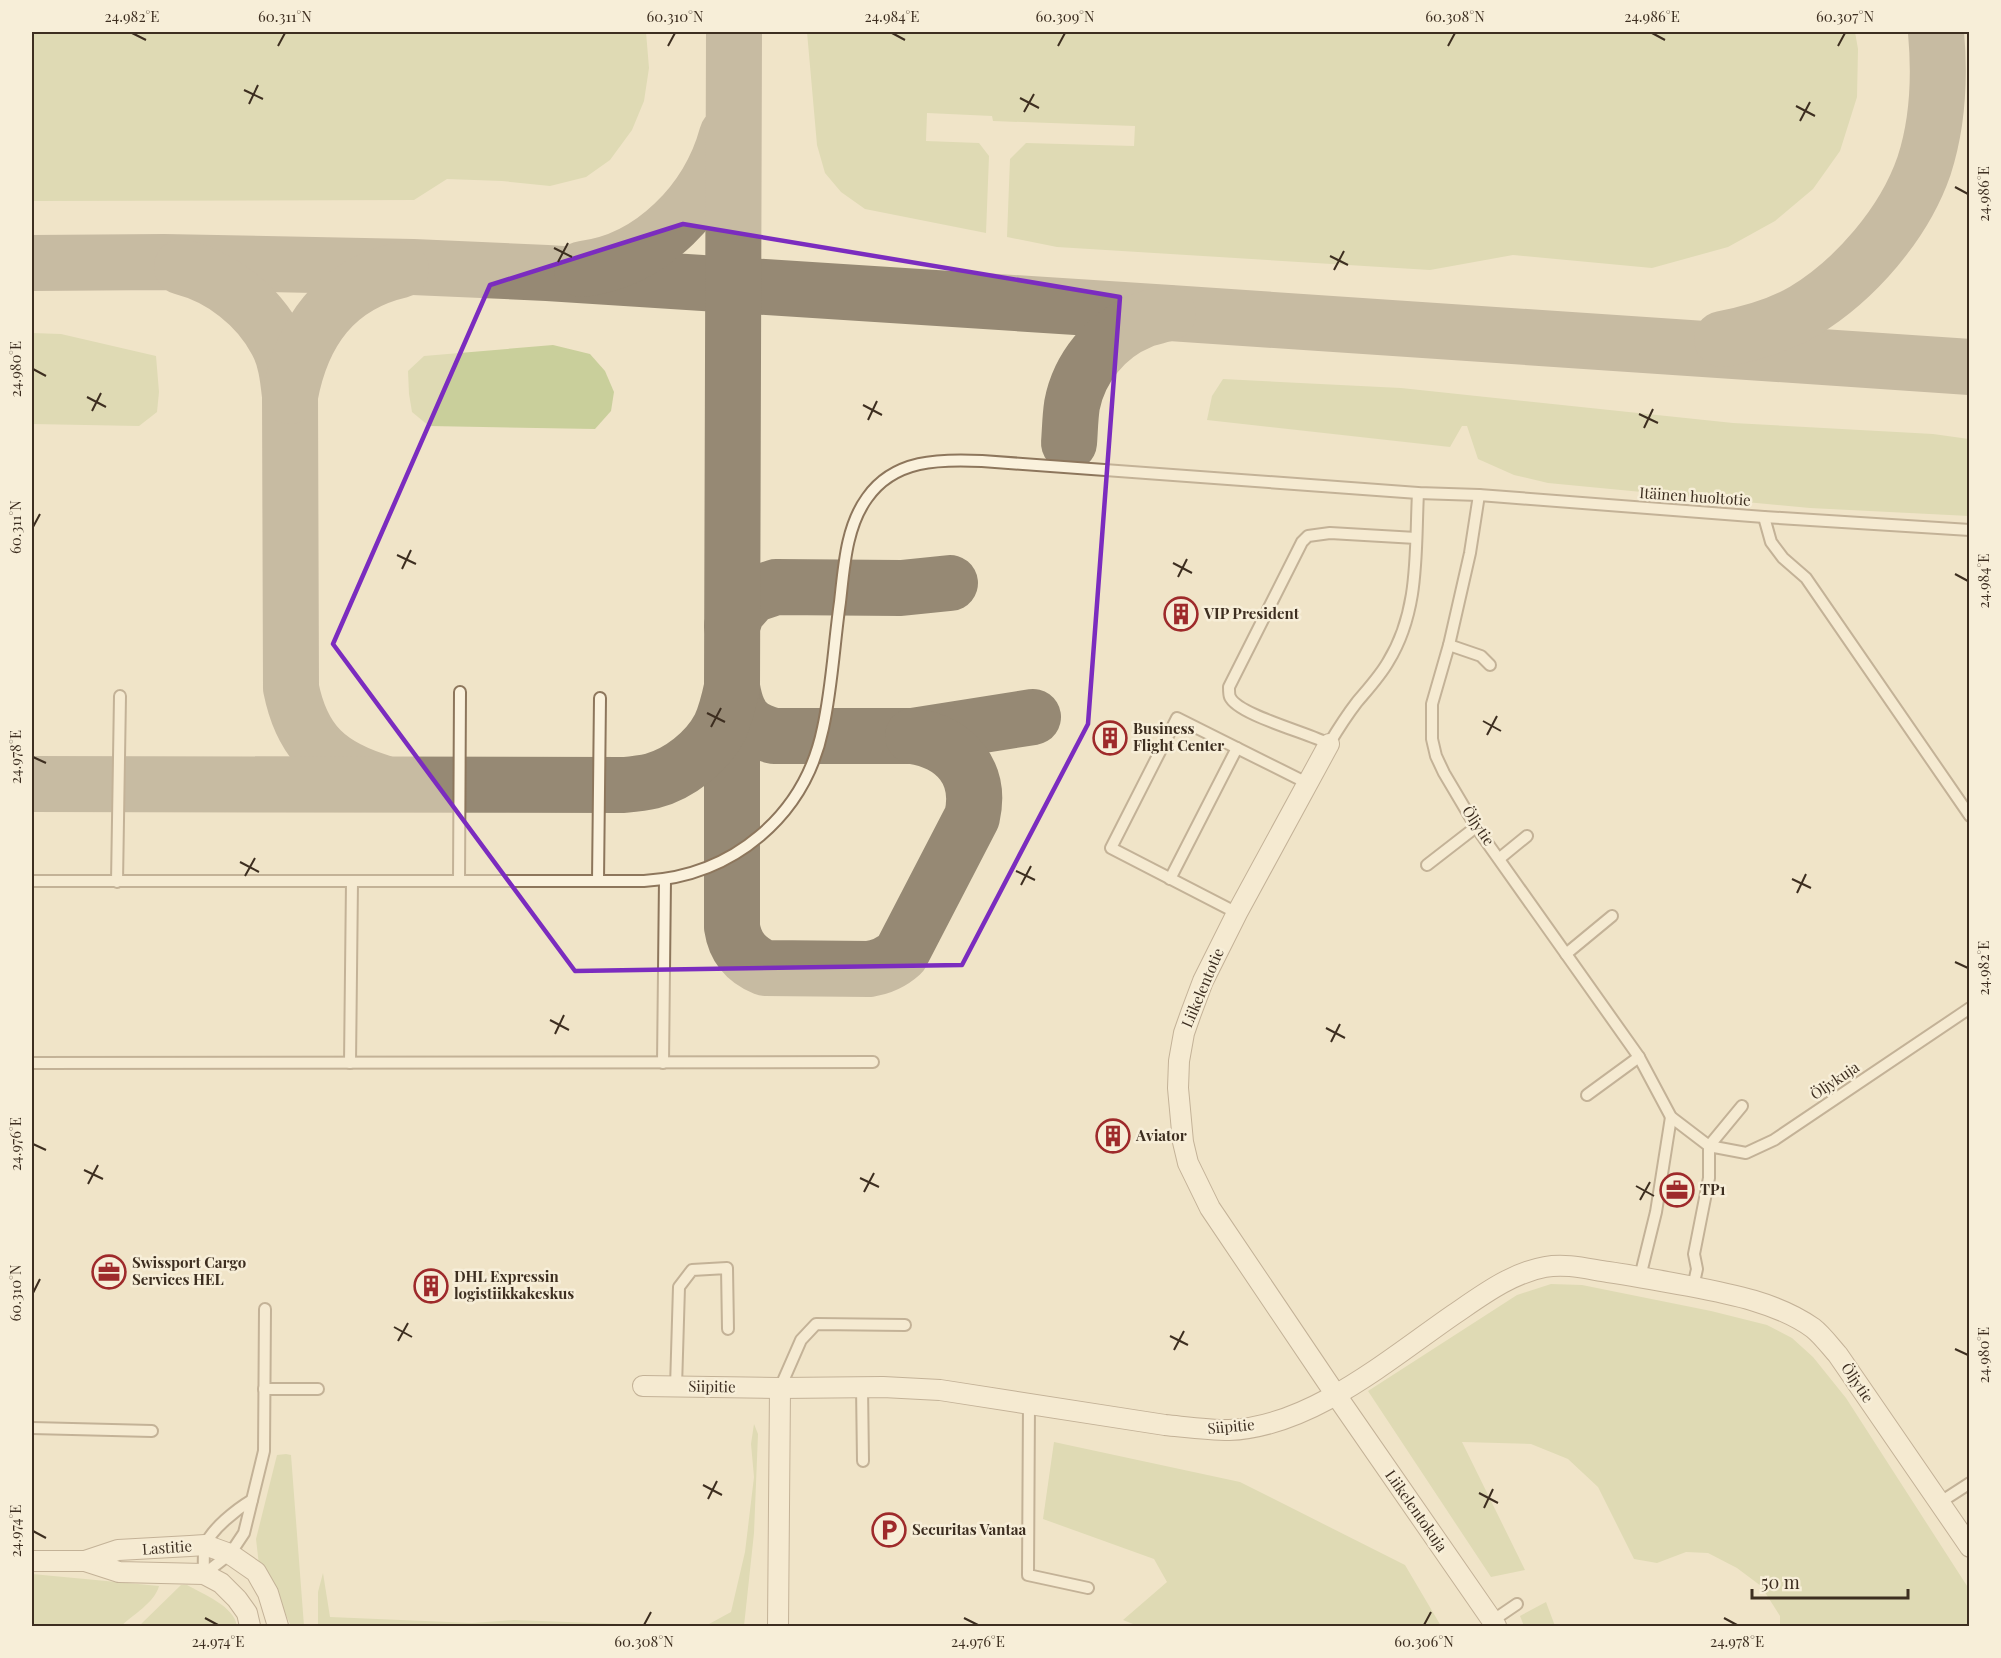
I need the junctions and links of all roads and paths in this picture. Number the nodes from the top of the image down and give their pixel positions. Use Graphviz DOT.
graph roads {
  1 [pos="1418,493"];
  2 [pos="1479,495"];
  3 [pos="1764,517"];
  4 [pos="1970,530"];
  5 [pos="1416,538"];
  6 [pos="1449,645"];
  7 [pos="1490,665"];
  8 [pos="460,692"];
  9 [pos="120,696"];
  10 [pos="600,698"];
  11 [pos="1329,744"];
  12 [pos="1237,748"];
  13 [pos="1307,783"];
  14 [pos="1970,816"];
  15 [pos="1476,826"];
  16 [pos="1527,836"];
  17 [pos="1500,858"];
  18 [pos="1427,865"];
  19 [pos="665,879"];
  20 [pos="1170,879"];
  21 [pos="32,881"];
  22 [pos="459,881"];
  23 [pos="598,881"];
  24 [pos="117,882"];
  25 [pos="352,882"];
  26 [pos="1236,913"];
  27 [pos="1612,916"];
  28 [pos="1566,954"];
  29 [pos="1970,1008"];
  30 [pos="1639,1057"];
  31 [pos="873,1062"];
  32 [pos="32,1063"];
  33 [pos="350,1063"];
  34 [pos="663,1063"];
  35 [pos="1587,1095"];
  36 [pos="1742,1106"];
  37 [pos="1671,1117"];
  38 [pos="1709,1146"];
  39 [pos="1640,1277"];
  40 [pos="1693,1287"];
  41 [pos="265,1309"];
  42 [pos="905,1325"];
  43 [pos="728,1329"];
  44 [pos="643,1386"];
  45 [pos="676,1387"];
  46 [pos="862,1387"];
  47 [pos="780,1388"];
  48 [pos="264,1389"];
  49 [pos="318,1389"];
  50 [pos="1336,1395"];
  51 [pos="1029,1404"];
  52 [pos="32,1428"];
  53 [pos="152,1431"];
  54 [pos="863,1461"];
  55 [pos="1970,1483"];
  56 [pos="252,1500"];
  57 [pos="1939,1503"];
  58 [pos="205,1545"];
  59 [pos="1970,1547"];
  60 [pos="230,1554"];
  61 [pos="32,1561"];
  62 [pos="85,1561"];
  63 [pos="204,1574"];
  64 [pos="1088,1588"];
  65 [pos="1517,1605"];
  66 [pos="1494,1624"];
  67 [pos="250,1626"];
  68 [pos="278,1626"];
  69 [pos="778,1626"];
  1 -- 2 [label="lane, Itäinen huoltotie"];
  1 -- 5 [label="lane"];
  1 -- 19 [label="lane, Itäinen huoltotie"];
  2 -- 3 [label="lane, Itäinen huoltotie"];
  2 -- 6 [label="lane, Öljytie"];
  3 -- 4 [label="lane, Itäinen huoltotie"];
  3 -- 14 [label="lane"];
  5 -- 11 [label="lane"];
  5 -- 11 [label="lane"];
  6 -- 7 [label="lane"];
  6 -- 15 [label="lane, Öljytie"];
  8 -- 22 [label="lane"];
  9 -- 24 [label="lane"];
  10 -- 23 [label="lane"];
  11 -- 13 [label="street, Liikelentotie"];
  12 -- 13 [label="lane"];
  12 -- 20 [label="lane"];
  12 -- 20 [label="lane"];
  13 -- 26 [label="street, Liikelentotie"];
  15 -- 17 [label="lane, Öljytie"];
  15 -- 18 [label="lane"];
  16 -- 17 [label="lane"];
  17 -- 28 [label="lane, Öljytie"];
  19 -- 23 [label="lane, Itäinen huoltotie"];
  19 -- 34 [label="lane"];
  20 -- 26 [label="lane"];
  21 -- 24 [label="lane, Itäinen huoltotie"];
  22 -- 23 [label="lane, Itäinen huoltotie"];
  22 -- 25 [label="lane, Itäinen huoltotie"];
  24 -- 25 [label="lane, Itäinen huoltotie"];
  25 -- 33 [label="lane"];
  26 -- 50 [label="street, Liikelentotie"];
  27 -- 28 [label="lane"];
  28 -- 30 [label="lane, Öljytie"];
  29 -- 38 [label="lane, Öljykuja"];
  30 -- 35 [label="lane"];
  30 -- 37 [label="lane, Öljytie"];
  31 -- 34 [label="lane"];
  32 -- 33 [label="lane"];
  33 -- 34 [label="lane"];
  36 -- 38 [label="lane"];
  37 -- 38 [label="lane, Öljytie"];
  37 -- 39 [label="lane"];
  38 -- 40 [label="lane"];
  39 -- 40 [label="street, Öljytie"];
  39 -- 50 [label="street, Siipitie"];
  40 -- 57 [label="street, Öljytie"];
  41 -- 48 [label="lane"];
  42 -- 47 [label="lane"];
  43 -- 45 [label="lane"];
  44 -- 45 [label="street, Siipitie"];
  45 -- 47 [label="street, Siipitie"];
  46 -- 47 [label="street, Siipitie"];
  46 -- 51 [label="street, Siipitie"];
  46 -- 54 [label="lane"];
  47 -- 69 [label="street"];
  48 -- 49 [label="lane"];
  48 -- 56 [label="lane"];
  50 -- 51 [label="street, Siipitie"];
  50 -- 66 [label="street, Liikelentokuja"];
  51 -- 64 [label="lane"];
  52 -- 53 [label="lane"];
  55 -- 57 [label="lane"];
  56 -- 58 [label="lane"];
  56 -- 60 [label="lane"];
  57 -- 59 [label="street, Öljytie"];
  58 -- 60 [label="street, Lastitie"];
  58 -- 62 [label="street, Lastitie"];
  58 -- 63 [label="lane"];
  60 -- 63 [label="lane"];
  60 -- 68 [label="street, Lastitie"];
  61 -- 62 [label="street, Lastitie"];
  62 -- 63 [label="street, Lastitie"];
  63 -- 67 [label="street, Lastitie"];
  65 -- 66 [label="lane"];
}
